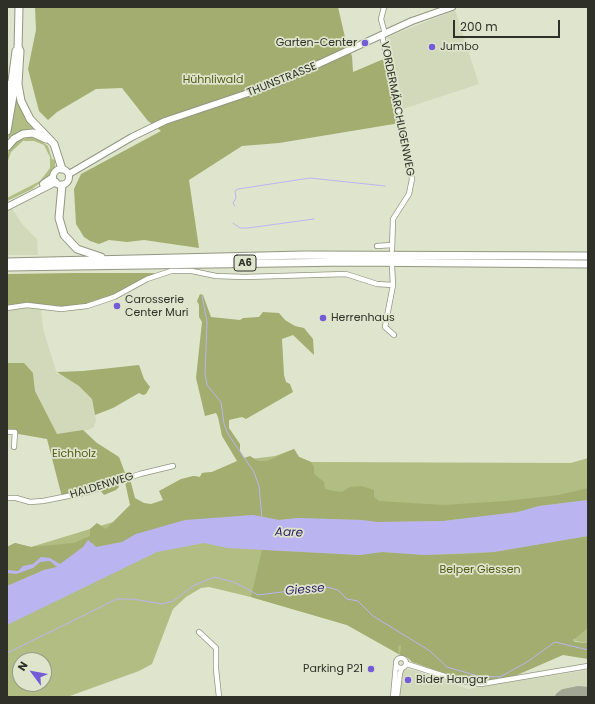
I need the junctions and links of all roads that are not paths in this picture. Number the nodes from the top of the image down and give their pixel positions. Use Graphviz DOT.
graph roads {
  1 [pos="18,7"];
  2 [pos="384,7"];
  3 [pos="452,7"];
  4 [pos="384,34"];
  5 [pos="18,47"];
  6 [pos="14,65"];
  7 [pos="7,101"];
  8 [pos="7,112"];
  9 [pos="7,131"];
  10 [pos="7,147"];
  11 [pos="60,169"];
  12 [pos="69,174"];
  13 [pos="57,181"];
  14 [pos="7,203"];
  15 [pos="7,207"];
  16 [pos="377,246"];
  17 [pos="588,256"];
  18 [pos="109,259"];
  19 [pos="7,262"];
  20 [pos="588,264"];
  21 [pos="392,266"];
  22 [pos="7,269"];
  23 [pos="393,285"];
  24 [pos="7,308"];
  25 [pos="394,335"];
  26 [pos="7,432"];
  27 [pos="14,447"];
  28 [pos="174,466"];
  29 [pos="7,498"];
  30 [pos="199,632"];
  31 [pos="407,664"];
  32 [pos="396,665"];
  33 [pos="588,666"];
  34 [pos="402,668"];
  35 [pos="219,697"];
  36 [pos="393,697"];
  37 [pos="397,697"];
  1 -- 5 [label="highway"];
  1 -- 6 [label="highway"];
  2 -- 4 [label="street, VORDERMÄRCHLIGENWEG"];
  3 -- 4 [label="main road, THUNSTRASSE"];
  4 -- 12 [label="main road, THUNSTRASSE"];
  4 -- 16 [label="street, VORDERMÄRCHLIGENWEG"];
  5 -- 9 [label="highway"];
  5 -- 11 [label="highway"];
  6 -- 7 [label="highway"];
  6 -- 8 [label="highway"];
  10 -- 11 [label="highway"];
  11 -- 12 [label="main road"];
  11 -- 13 [label="main road"];
  12 -- 13 [label="main road"];
  13 -- 14 [label="main road"];
  13 -- 15 [label="main road"];
  13 -- 18 [label="highway"];
  17 -- 18 [label="highway, A6"];
  18 -- 19 [label="highway, A6"];
  20 -- 22 [label="highway, A6"];
  21 -- 23 [label="street"];
  23 -- 24 [label="street"];
  23 -- 25 [label="street"];
  26 -- 27 [label="street"];
  28 -- 29 [label="street, HALDENWEG"];
  30 -- 35 [label="street"];
  31 -- 32 [label="street"];
  31 -- 33 [label="street"];
  31 -- 34 [label="street"];
  32 -- 34 [label="street"];
  32 -- 36 [label="street"];
  34 -- 37 [label="street"];
}
